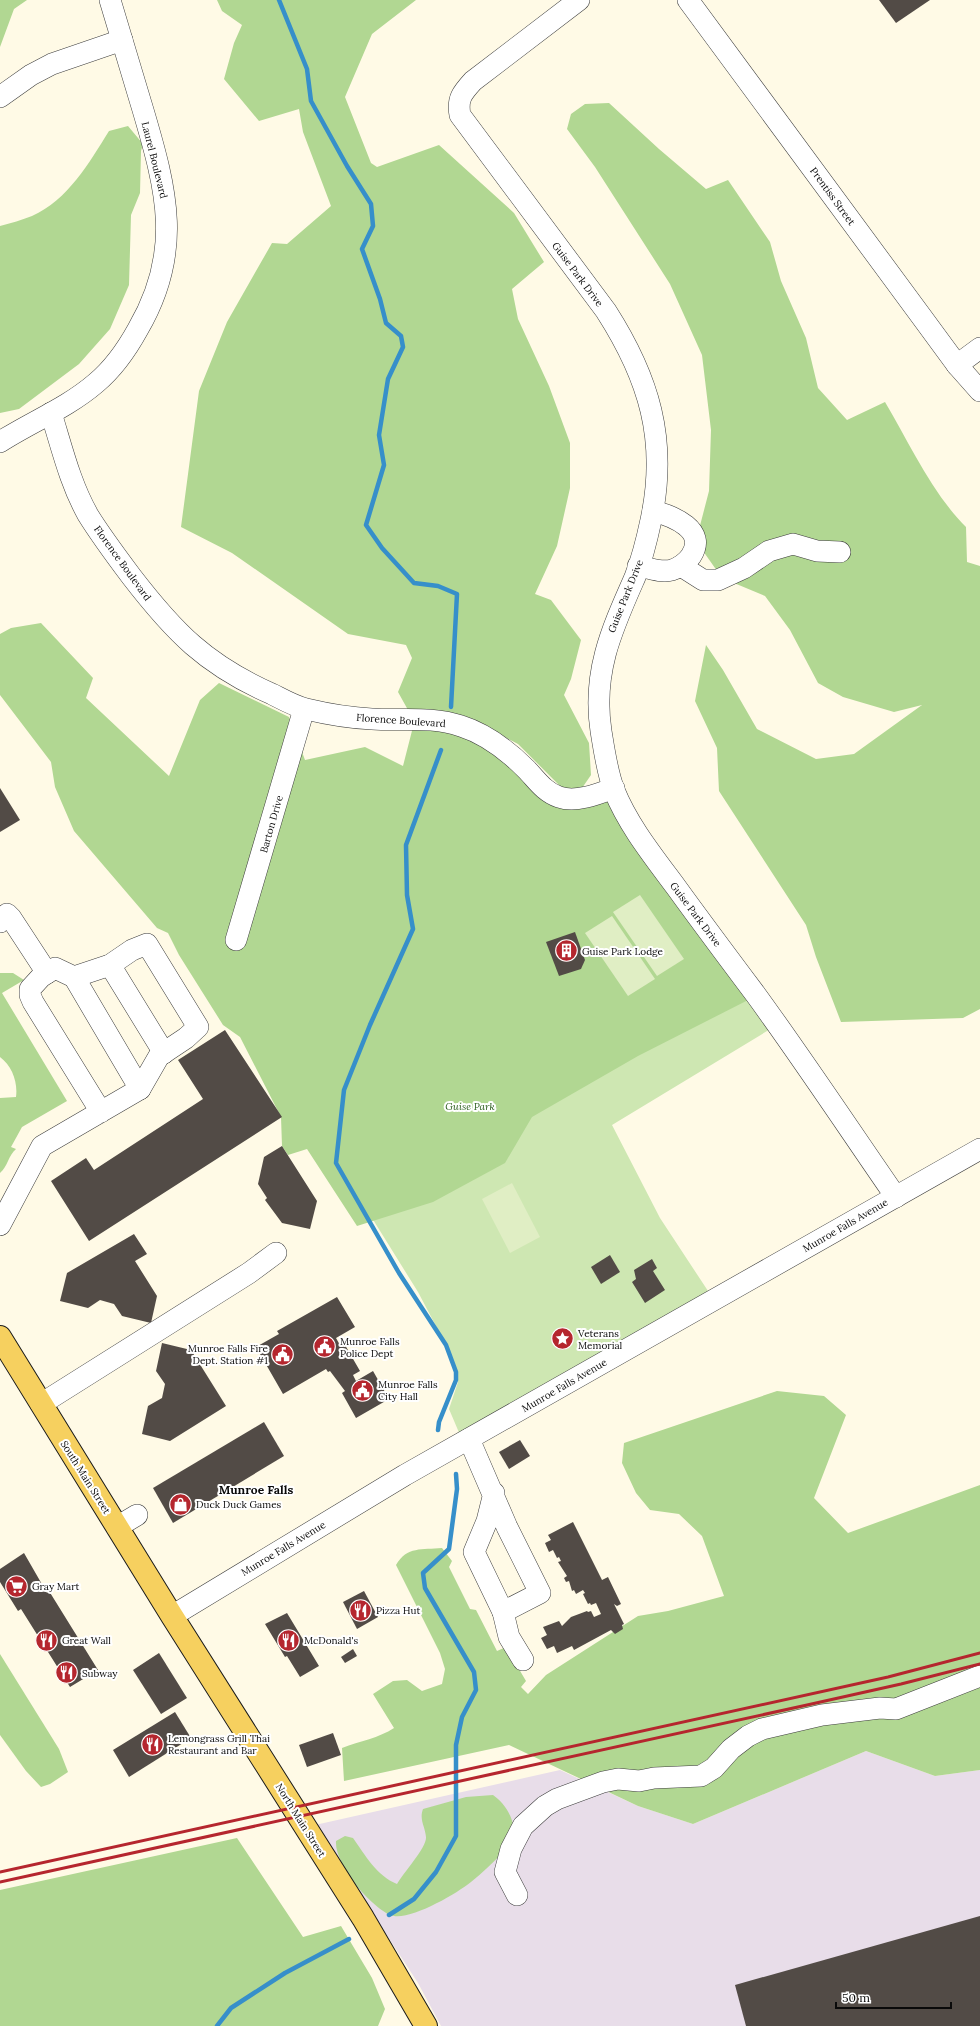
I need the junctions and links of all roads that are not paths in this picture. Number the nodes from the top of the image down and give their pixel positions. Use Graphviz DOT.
graph roads {
  1 [pos="110,0"];
  2 [pos="579,0"];
  3 [pos="688,0"];
  4 [pos="122,40"];
  5 [pos="0,96"];
  6 [pos="980,348"];
  7 [pos="957,365"];
  8 [pos="980,391"];
  9 [pos="51,413"];
  10 [pos="0,442"];
  11 [pos="653,511"];
  12 [pos="840,552"];
  13 [pos="638,566"];
  14 [pos="681,566"];
  15 [pos="304,709"];
  16 [pos="614,788"];
  17 [pos="0,922"];
  18 [pos="236,940"];
  19 [pos="110,965"];
  20 [pos="47,973"];
  21 [pos="74,978"];
  22 [pos="164,1053"];
  23 [pos="140,1089"];
  24 [pos="101,1112"];
  25 [pos="980,1149"];
  26 [pos="896,1197"];
  27 [pos="0,1225"];
  28 [pos="276,1253"];
  29 [pos="0,1337"];
  30 [pos="41,1404"];
  31 [pos="469,1439"];
  32 [pos="494,1493"];
  33 [pos="137,1515"];
  34 [pos="117,1527"];
  35 [pos="503,1612"];
  36 [pos="172,1616"];
  37 [pos="523,1660"];
  38 [pos="980,1676"];
  39 [pos="517,1894"];
  40 [pos="426,2026"];
  1 -- 4 [label="street, Laurel Boulevard"];
  2 -- 11 [label="street, Guise Park Drive"];
  3 -- 7 [label="street, Prentiss Street"];
  4 -- 5 [label="street"];
  4 -- 9 [label="street, Laurel Boulevard"];
  6 -- 7 [label="street"];
  7 -- 8 [label="street, Prentiss Street"];
  9 -- 10 [label="street, Laurel Boulevard"];
  9 -- 15 [label="street, Florence Boulevard"];
  11 -- 13 [label="street, Guise Park Drive"];
  11 -- 14 [label="street"];
  12 -- 14 [label="street"];
  13 -- 14 [label="street"];
  13 -- 16 [label="street, Guise Park Drive"];
  15 -- 16 [label="street, Florence Boulevard"];
  15 -- 18 [label="street, Barton Drive"];
  16 -- 26 [label="street, Guise Park Drive"];
  17 -- 20 [label="street"];
  19 -- 21 [label="street"];
  19 -- 22 [label="street"];
  19 -- 22 [label="street"];
  20 -- 21 [label="street"];
  20 -- 24 [label="street"];
  21 -- 23 [label="street"];
  22 -- 23 [label="street"];
  23 -- 24 [label="street"];
  24 -- 27 [label="street"];
  25 -- 26 [label="street, Munroe Falls Avenue"];
  26 -- 31 [label="street, Munroe Falls Avenue"];
  28 -- 30 [label="street"];
  29 -- 30 [label="main road, South Main Street"];
  30 -- 34 [label="main road, South Main Street"];
  31 -- 32 [label="street"];
  31 -- 36 [label="street, Munroe Falls Avenue"];
  32 -- 35 [label="street"];
  32 -- 35 [label="street"];
  33 -- 34 [label="street"];
  34 -- 36 [label="main road, South Main Street"];
  35 -- 37 [label="street"];
  36 -- 40 [label="main road, North Main Street"];
  38 -- 39 [label="street"];
}
